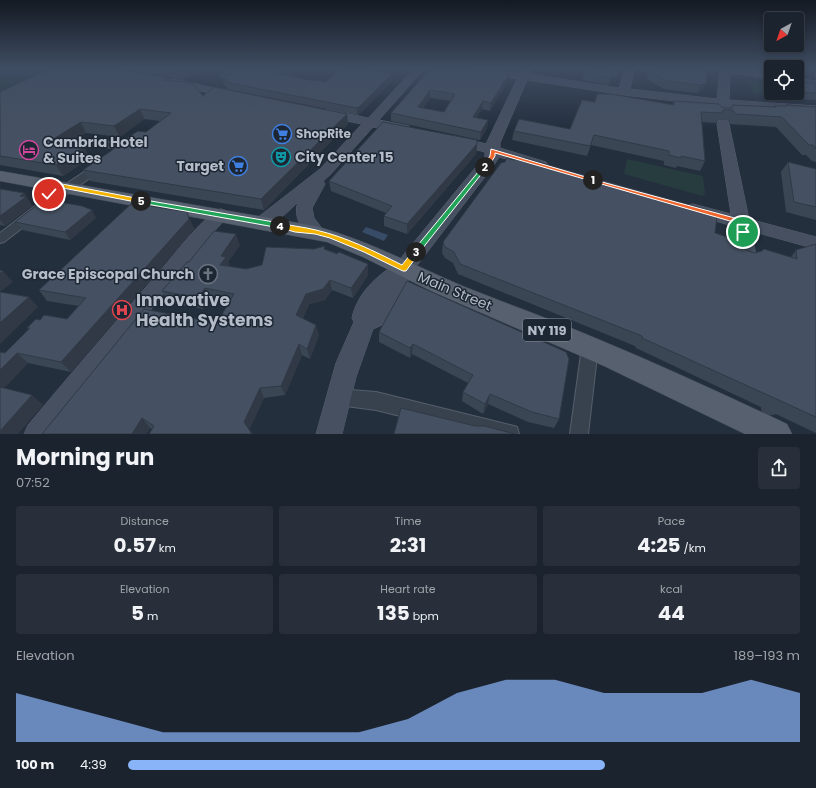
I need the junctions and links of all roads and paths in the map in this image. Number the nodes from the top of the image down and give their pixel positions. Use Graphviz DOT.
graph roads {
  1 [pos="209,89"];
  2 [pos="398,89"];
  3 [pos="517,89"];
  4 [pos="610,89"];
  5 [pos="724,89"];
  6 [pos="624,92"];
  7 [pos="247,97"];
  8 [pos="816,110"];
  9 [pos="316,111"];
  10 [pos="723,114"];
  11 [pos="371,122"];
  12 [pos="419,132"];
  13 [pos="440,137"];
  14 [pos="493,150"];
  15 [pos="557,170"];
  16 [pos="325,172"];
  17 [pos="0,176"];
  18 [pos="66,187"];
  19 [pos="676,204"];
  20 [pos="221,215"];
  21 [pos="263,222"];
  22 [pos="740,222"];
  23 [pos="0,230"];
  24 [pos="315,232"];
  25 [pos="0,239"];
  26 [pos="816,243"];
  27 [pos="746,255"];
  28 [pos="403,269"];
  29 [pos="590,347"];
  30 [pos="338,397"];
  31 [pos="777,429"];
  32 [pos="37,434"];
  33 [pos="329,434"];
  34 [pos="510,434"];
  35 [pos="579,434"];
  1 -- 7 [label="main road"];
  2 -- 11 [label="main road"];
  3 -- 14 [label="main road"];
  4 -- 6 [label="main road"];
  5 -- 10 [label="main road"];
  6 -- 10 [label="main road"];
  8 -- 10 [label="main road"];
  9 -- 11 [label="main road"];
  10 -- 22 [label="main road"];
  11 -- 12 [label="main road"];
  11 -- 16 [label="main road"];
  13 -- 14 [label="main road"];
  14 -- 15 [label="main road"];
  14 -- 28 [label="main road"];
  16 -- 21 [label="main road"];
  16 -- 24 [label="main road"];
  17 -- 18 [label="main road, Main Street / NY 119"];
  18 -- 18 [label="street"];
  18 -- 20 [label="main road, Main Street / NY 119"];
  18 -- 23 [label="street"];
  18 -- 25 [label="street"];
  19 -- 22 [label="main road"];
  20 -- 21 [label="main road, Main Street / NY 119"];
  20 -- 32 [label="main road"];
  21 -- 24 [label="main road, Main Street / NY 119"];
  22 -- 26 [label="main road"];
  22 -- 27 [label="main road"];
  24 -- 28 [label="main road, Main Street / NY 119"];
  28 -- 29 [label="main road, Main Street / NY 119"];
  28 -- 30 [label="main road"];
  29 -- 31 [label="main road, Main Street / NY 119"];
  29 -- 35 [label="street"];
  30 -- 33 [label="main road"];
  30 -- 34 [label="street"];
}
